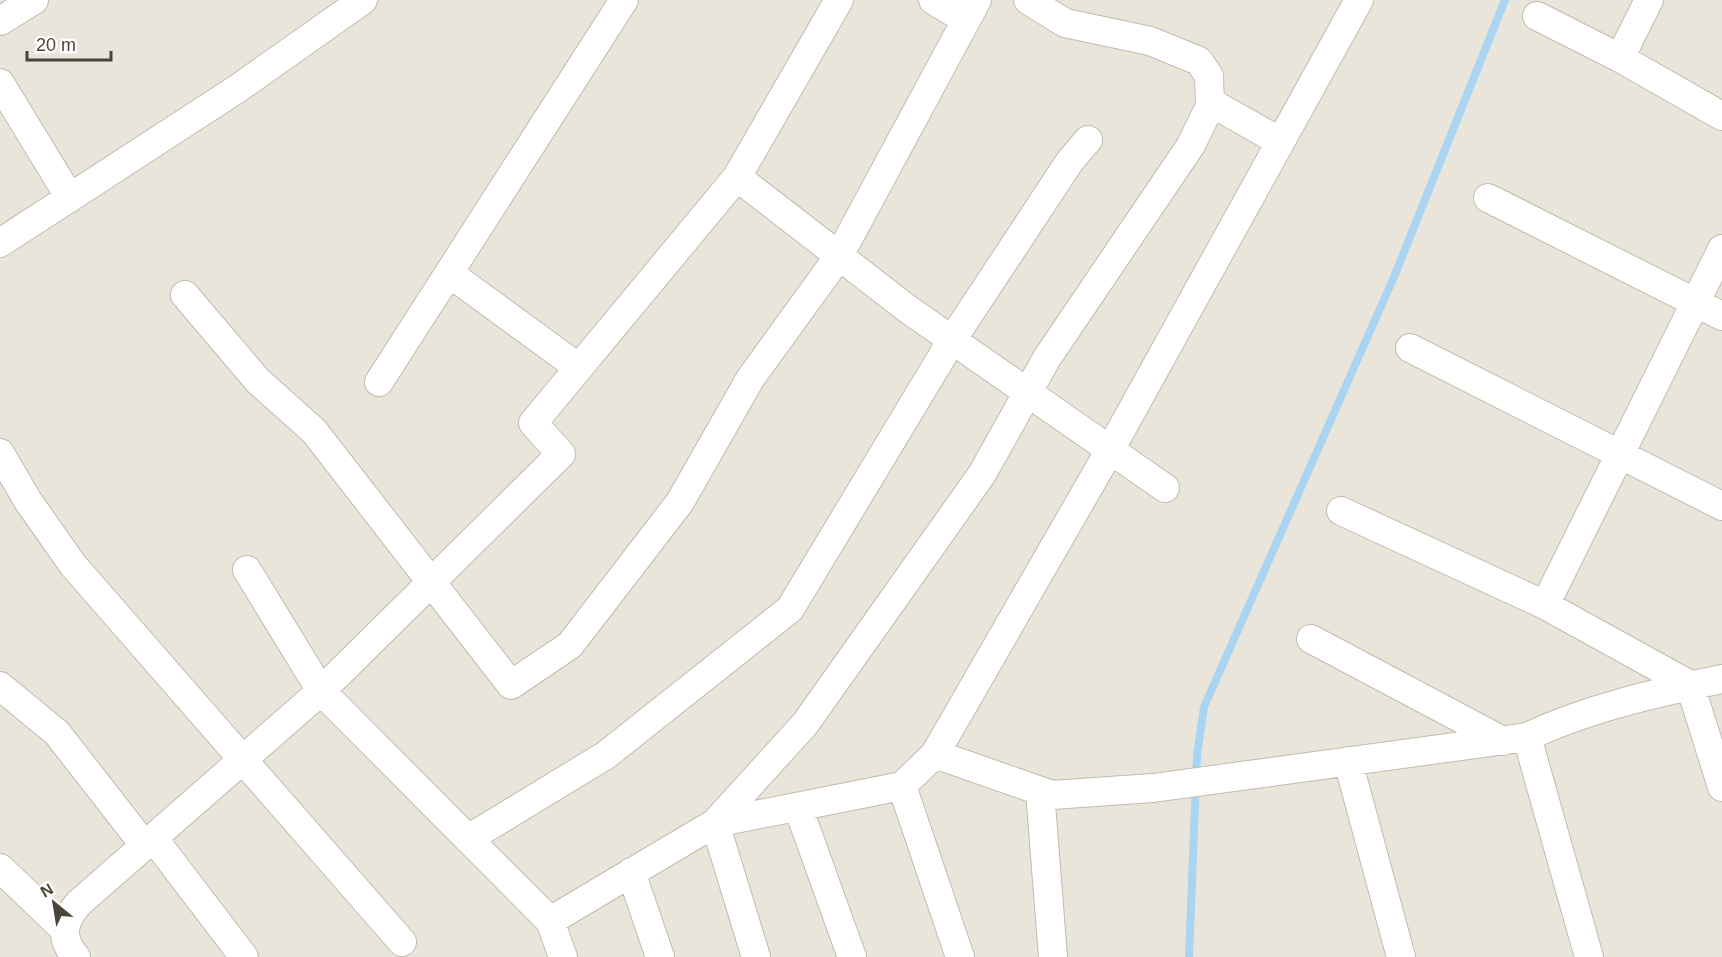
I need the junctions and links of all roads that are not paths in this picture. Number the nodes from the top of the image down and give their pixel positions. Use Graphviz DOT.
graph roads {
  1 [pos="34,0"];
  2 [pos="363,0"];
  3 [pos="839,0"];
  4 [pos="933,0"];
  5 [pos="1028,0"];
  6 [pos="1359,0"];
  7 [pos="1649,0"];
  8 [pos="617,3"];
  9 [pos="971,10"];
  10 [pos="1538,16"];
  11 [pos="0,21"];
  12 [pos="1620,58"];
  13 [pos="0,83"];
  14 [pos="1210,102"];
  15 [pos="1722,116"];
  16 [pos="1088,140"];
  17 [pos="1279,141"];
  18 [pos="737,177"];
  19 [pos="70,198"];
  20 [pos="1488,198"];
  21 [pos="0,243"];
  22 [pos="1722,249"];
  23 [pos="839,256"];
  24 [pos="448,273"];
  25 [pos="185,295"];
  26 [pos="1696,302"];
  27 [pos="1722,315"];
  28 [pos="952,340"];
  29 [pos="1410,348"];
  30 [pos="579,368"];
  31 [pos="379,382"];
  32 [pos="1028,393"];
  33 [pos="1110,450"];
  34 [pos="0,453"];
  35 [pos="1620,455"];
  36 [pos="1165,488"];
  37 [pos="1722,506"];
  38 [pos="1341,511"];
  39 [pos="247,570"];
  40 [pos="432,582"];
  41 [pos="1545,605"];
  42 [pos="1311,639"];
  43 [pos="1722,679"];
  44 [pos="0,686"];
  45 [pos="1690,686"];
  46 [pos="321,691"];
  47 [pos="1515,739"];
  48 [pos="935,754"];
  49 [pos="245,759"];
  50 [pos="1348,762"];
  51 [pos="902,786"];
  52 [pos="1722,787"];
  53 [pos="1040,791"];
  54 [pos="798,807"];
  55 [pos="715,823"];
  56 [pos="468,839"];
  57 [pos="149,843"];
  58 [pos="631,872"];
  59 [pos="2,874"];
  60 [pos="550,921"];
  61 [pos="64,929"];
  62 [pos="402,942"];
  63 [pos="76,957"];
  64 [pos="243,957"];
  65 [pos="562,957"];
  66 [pos="660,957"];
  67 [pos="756,957"];
  68 [pos="852,957"];
  69 [pos="960,957"];
  70 [pos="1053,957"];
  71 [pos="1401,957"];
  72 [pos="1589,957"];
  1 -- 11 [label="street"];
  2 -- 19 [label="street"];
  3 -- 18 [label="street"];
  4 -- 9 [label="street"];
  5 -- 14 [label="street"];
  6 -- 17 [label="street"];
  7 -- 12 [label="street"];
  8 -- 24 [label="street"];
  9 -- 23 [label="street"];
  10 -- 12 [label="street"];
  12 -- 15 [label="street"];
  13 -- 19 [label="street"];
  14 -- 17 [label="street"];
  14 -- 32 [label="street"];
  16 -- 28 [label="street"];
  17 -- 33 [label="street"];
  18 -- 23 [label="street"];
  18 -- 30 [label="street"];
  19 -- 21 [label="street"];
  20 -- 26 [label="street"];
  22 -- 26 [label="street"];
  23 -- 28 [label="street"];
  23 -- 40 [label="street"];
  24 -- 30 [label="street"];
  24 -- 31 [label="street"];
  25 -- 40 [label="street"];
  26 -- 27 [label="street"];
  26 -- 35 [label="street"];
  28 -- 32 [label="street"];
  28 -- 56 [label="street"];
  29 -- 35 [label="street"];
  30 -- 40 [label="street"];
  32 -- 33 [label="street"];
  32 -- 55 [label="street"];
  33 -- 36 [label="street"];
  33 -- 48 [label="street"];
  34 -- 49 [label="street"];
  35 -- 37 [label="street"];
  35 -- 41 [label="street"];
  38 -- 41 [label="street"];
  39 -- 46 [label="street"];
  40 -- 46 [label="street"];
  41 -- 45 [label="street"];
  42 -- 47 [label="street"];
  43 -- 45 [label="street"];
  44 -- 57 [label="street"];
  45 -- 47 [label="street"];
  45 -- 52 [label="street"];
  46 -- 49 [label="street"];
  46 -- 56 [label="street"];
  47 -- 50 [label="street"];
  47 -- 72 [label="street"];
  48 -- 51 [label="street"];
  48 -- 53 [label="street"];
  49 -- 57 [label="street"];
  49 -- 62 [label="street"];
  50 -- 53 [label="street"];
  50 -- 71 [label="street"];
  51 -- 54 [label="street"];
  51 -- 69 [label="street"];
  53 -- 70 [label="street"];
  54 -- 55 [label="street"];
  54 -- 68 [label="street"];
  55 -- 58 [label="street"];
  55 -- 67 [label="street"];
  56 -- 60 [label="street"];
  57 -- 61 [label="street"];
  57 -- 64 [label="street"];
  58 -- 60 [label="street"];
  58 -- 66 [label="street"];
  59 -- 61 [label="street"];
  60 -- 65 [label="street"];
  61 -- 63 [label="street"];
}
